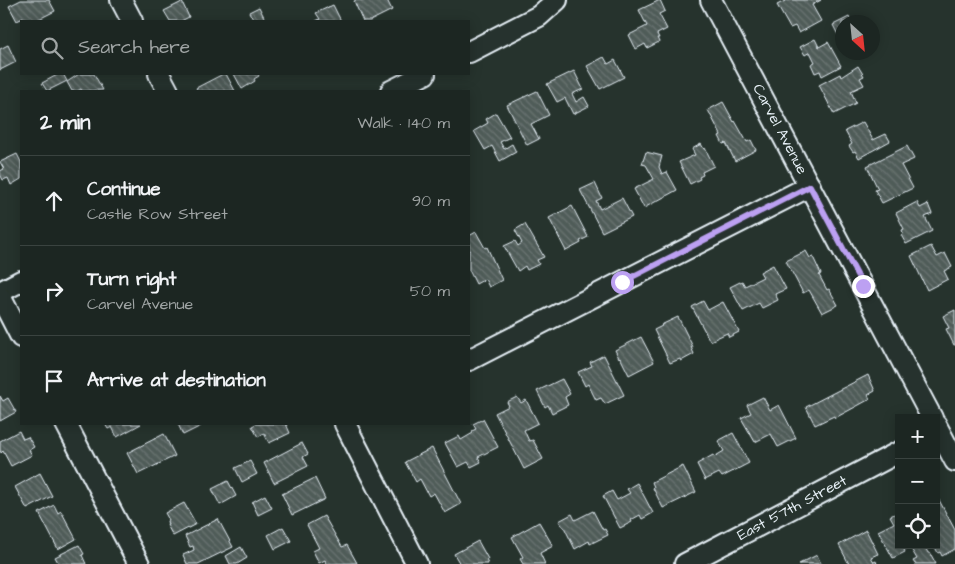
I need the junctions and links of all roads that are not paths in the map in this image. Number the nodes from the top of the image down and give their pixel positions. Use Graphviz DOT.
graph roads {
  1 [pos="121,0"];
  2 [pos="557,0"];
  3 [pos="711,0"];
  4 [pos="131,20"];
  5 [pos="470,51"];
  6 [pos="160,75"];
  7 [pos="423,75"];
  8 [pos="167,90"];
  9 [pos="393,90"];
  10 [pos="810,186"];
  11 [pos="20,282"];
  12 [pos="0,292"];
  13 [pos="0,296"];
  14 [pos="20,335"];
  15 [pos="470,359"];
  16 [pos="930,414"];
  17 [pos="67,425"];
  18 [pos="346,425"];
  19 [pos="940,433"];
  20 [pos="895,454"];
  21 [pos="955,461"];
  22 [pos="139,564"];
  23 [pos="417,564"];
  24 [pos="685,564"];
  1 -- 4 [label="street"];
  2 -- 5 [label="street"];
  3 -- 10 [label="street, Carvel Avenue"];
  6 -- 8 [label="street"];
  7 -- 9 [label="street"];
  10 -- 15 [label="street"];
  10 -- 16 [label="street, Carvel Avenue"];
  11 -- 12 [label="street"];
  13 -- 14 [label="street"];
  17 -- 22 [label="street"];
  18 -- 23 [label="street"];
  19 -- 21 [label="street, Carvel Avenue"];
  20 -- 24 [label="street, East 57th Street"];
}
